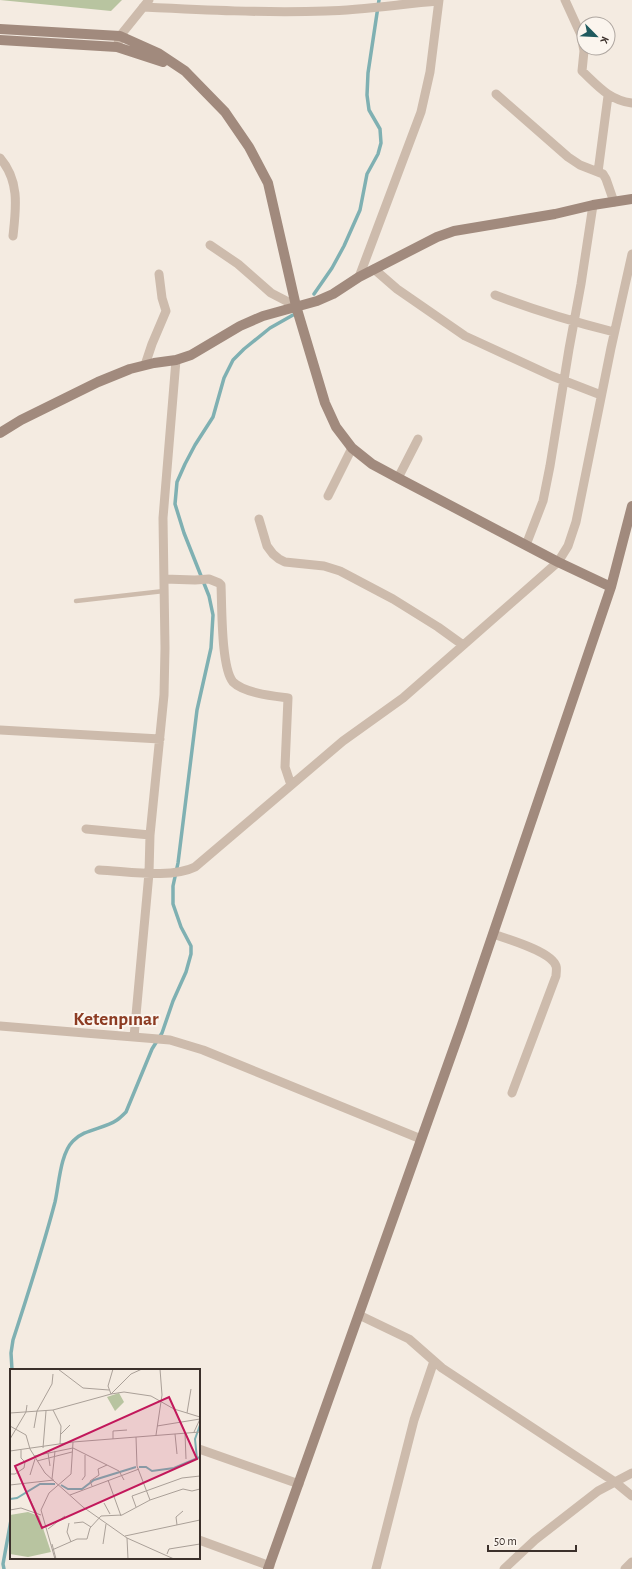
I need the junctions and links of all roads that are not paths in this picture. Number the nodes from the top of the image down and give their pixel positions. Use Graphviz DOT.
graph roads {
  1 [pos="565,0"];
  2 [pos="438,1"];
  3 [pos="146,3"];
  4 [pos="0,29"];
  5 [pos="120,36"];
  6 [pos="0,40"];
  7 [pos="117,47"];
  8 [pos="185,71"];
  9 [pos="496,94"];
  10 [pos="608,96"];
  11 [pos="632,103"];
  12 [pos="0,158"];
  13 [pos="598,172"];
  14 [pos="632,199"];
  15 [pos="614,202"];
  16 [pos="593,205"];
  17 [pos="13,236"];
  18 [pos="210,245"];
  19 [pos="632,254"];
  20 [pos="374,269"];
  21 [pos="160,274"];
  22 [pos="359,277"];
  23 [pos="495,295"];
  24 [pos="296,306"];
  25 [pos="574,322"];
  26 [pos="614,332"];
  27 [pos="176,360"];
  28 [pos="145,365"];
  29 [pos="563,381"];
  30 [pos="601,395"];
  31 [pos="0,433"];
  32 [pos="418,439"];
  33 [pos="352,448"];
  34 [pos="398,478"];
  35 [pos="328,496"];
  36 [pos="632,506"];
  37 [pos="259,519"];
  38 [pos="526,545"];
  39 [pos="558,562"];
  40 [pos="164,579"];
  41 [pos="611,587"];
  42 [pos="164,591"];
  43 [pos="76,601"];
  44 [pos="463,645"];
  45 [pos="0,730"];
  46 [pos="160,739"];
  47 [pos="291,785"];
  48 [pos="86,829"];
  49 [pos="150,835"];
  50 [pos="99,870"];
  51 [pos="149,873"];
  52 [pos="493,934"];
  53 [pos="0,1026"];
  54 [pos="134,1037"];
  55 [pos="512,1093"];
  56 [pos="421,1139"];
  57 [pos="359,1315"];
  58 [pos="434,1361"];
  59 [pos="200,1449"];
  60 [pos="632,1473"];
  61 [pos="615,1482"];
  62 [pos="299,1484"];
  63 [pos="632,1496"];
  64 [pos="200,1540"];
  65 [pos="632,1562"];
  66 [pos="269,1567"];
  67 [pos="376,1569"];
  68 [pos="504,1569"];
  69 [pos="625,1569"];
  1 -- 10 [label="street"];
  2 -- 3 [label="street"];
  2 -- 22 [label="street"];
  3 -- 5 [label="street"];
  4 -- 5 [label="street"];
  5 -- 7 [label="street"];
  5 -- 8 [label="street"];
  6 -- 7 [label="street"];
  7 -- 8 [label="street"];
  8 -- 24 [label="street"];
  9 -- 13 [label="street"];
  10 -- 11 [label="street"];
  10 -- 13 [label="street"];
  12 -- 17 [label="street"];
  13 -- 15 [label="street"];
  14 -- 15 [label="street"];
  15 -- 16 [label="street"];
  16 -- 20 [label="street"];
  16 -- 25 [label="street"];
  18 -- 24 [label="street"];
  19 -- 26 [label="street"];
  20 -- 22 [label="street"];
  20 -- 29 [label="street"];
  21 -- 28 [label="street"];
  22 -- 24 [label="street"];
  23 -- 25 [label="street"];
  24 -- 27 [label="street"];
  24 -- 33 [label="street"];
  25 -- 26 [label="street"];
  25 -- 29 [label="street"];
  26 -- 30 [label="street"];
  27 -- 28 [label="street"];
  27 -- 40 [label="street"];
  28 -- 31 [label="street"];
  29 -- 30 [label="street"];
  29 -- 38 [label="street"];
  30 -- 39 [label="street"];
  32 -- 34 [label="street"];
  33 -- 34 [label="street"];
  33 -- 35 [label="street"];
  34 -- 38 [label="street"];
  36 -- 41 [label="street"];
  37 -- 44 [label="street"];
  38 -- 39 [label="street"];
  39 -- 41 [label="street"];
  39 -- 44 [label="street"];
  40 -- 42 [label="street"];
  40 -- 47 [label="street"];
  41 -- 52 [label="street"];
  42 -- 43 [label="lane"];
  42 -- 46 [label="street"];
  44 -- 47 [label="street"];
  45 -- 46 [label="street"];
  46 -- 49 [label="street"];
  47 -- 51 [label="street"];
  48 -- 49 [label="street"];
  49 -- 51 [label="street"];
  50 -- 51 [label="street"];
  51 -- 54 [label="street"];
  52 -- 55 [label="street"];
  52 -- 56 [label="street"];
  53 -- 54 [label="street"];
  54 -- 56 [label="street"];
  56 -- 57 [label="street"];
  57 -- 58 [label="street"];
  57 -- 62 [label="street"];
  58 -- 61 [label="street"];
  58 -- 67 [label="street"];
  59 -- 62 [label="street"];
  60 -- 61 [label="street"];
  61 -- 63 [label="street"];
  61 -- 68 [label="street"];
  62 -- 66 [label="street"];
  64 -- 66 [label="street"];
  65 -- 69 [label="street"];
}
